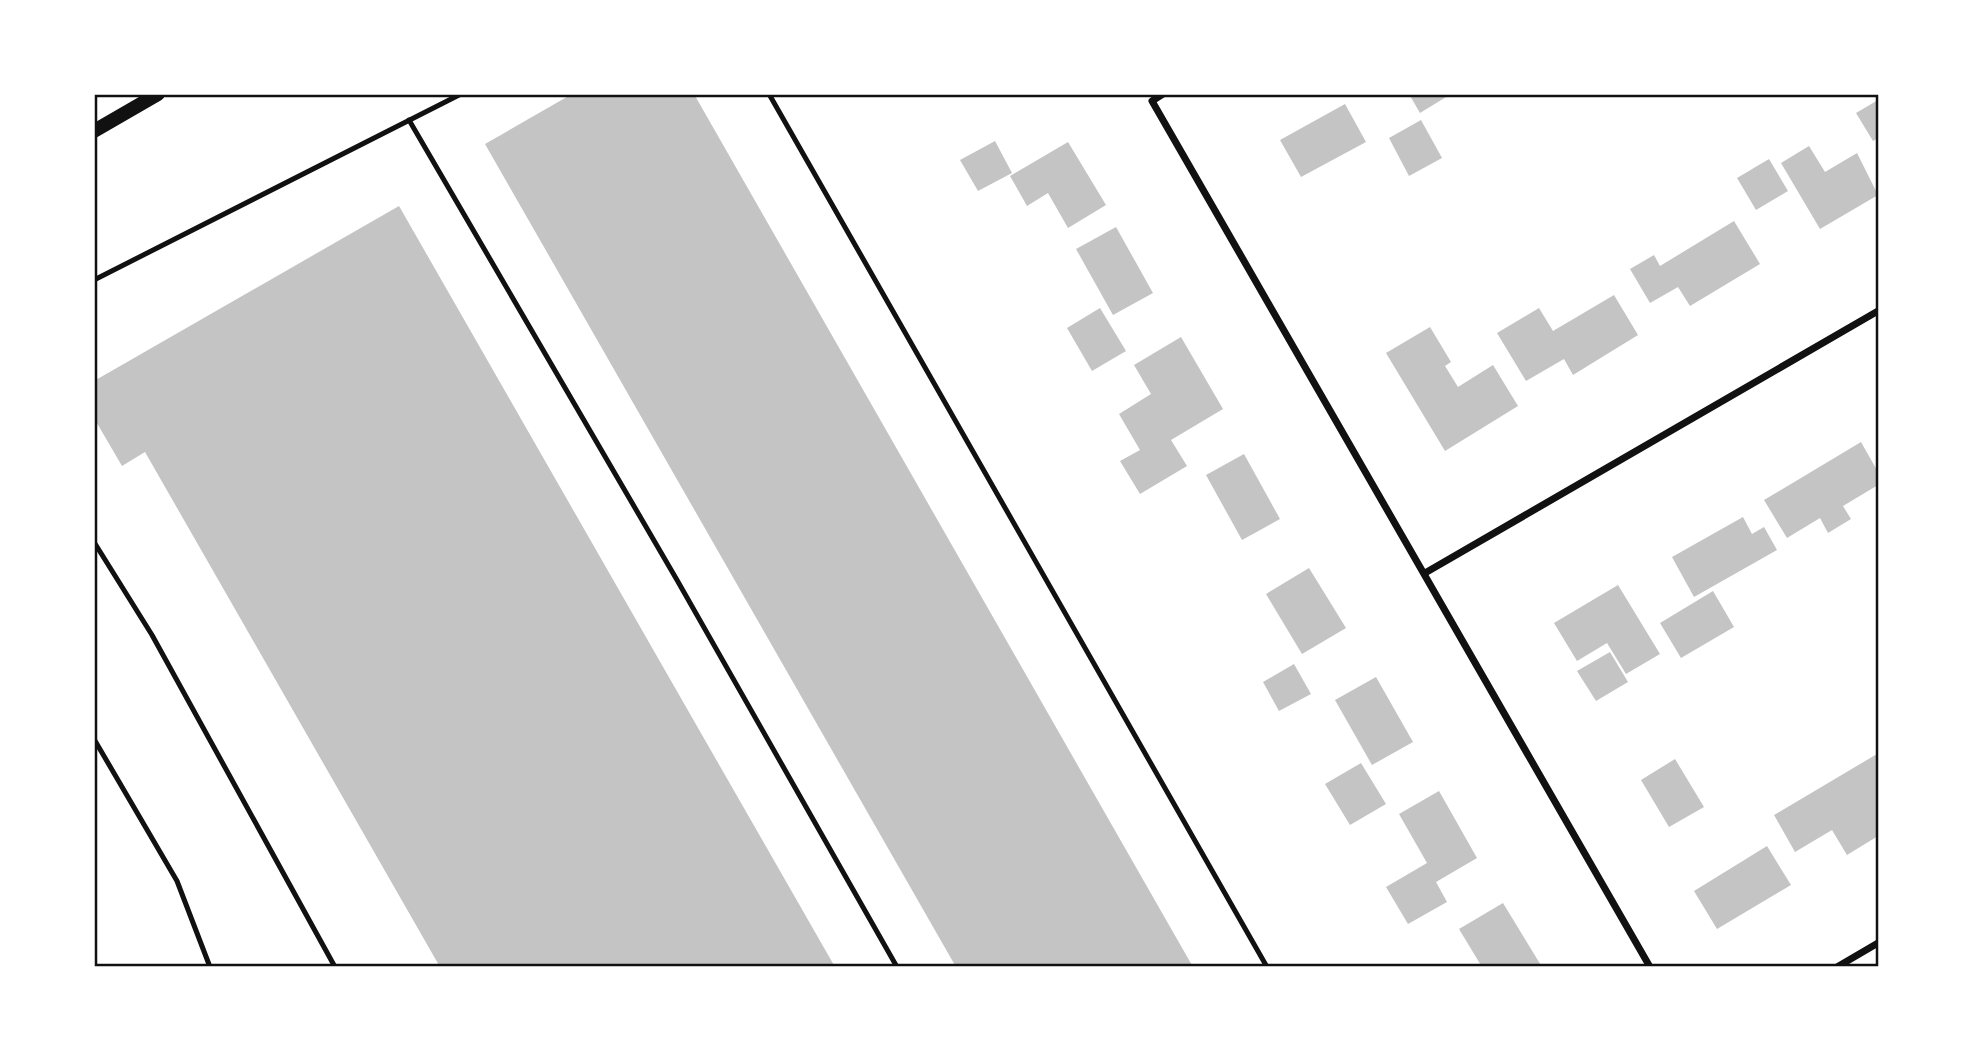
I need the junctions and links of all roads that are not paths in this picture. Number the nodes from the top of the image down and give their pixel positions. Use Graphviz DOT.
graph roads {
  1 [pos="158,94"];
  2 [pos="461,94"];
  3 [pos="769,94"];
  4 [pos="1163,94"];
  5 [pos="409,120"];
  6 [pos="94,131"];
  7 [pos="94,280"];
  8 [pos="1878,311"];
  9 [pos="94,542"];
  10 [pos="1425,573"];
  11 [pos="94,739"];
  12 [pos="1878,943"];
  13 [pos="210,967"];
  14 [pos="335,967"];
  15 [pos="897,967"];
  16 [pos="1267,967"];
  17 [pos="1650,967"];
  18 [pos="1838,967"];
  1 -- 6 [label="main road"];
  2 -- 5 [label="lane"];
  3 -- 16 [label="lane"];
  4 -- 10 [label="street"];
  5 -- 7 [label="lane"];
  5 -- 15 [label="lane"];
  8 -- 10 [label="street"];
  9 -- 14 [label="lane"];
  10 -- 17 [label="street"];
  11 -- 13 [label="lane"];
  12 -- 18 [label="street"];
}
